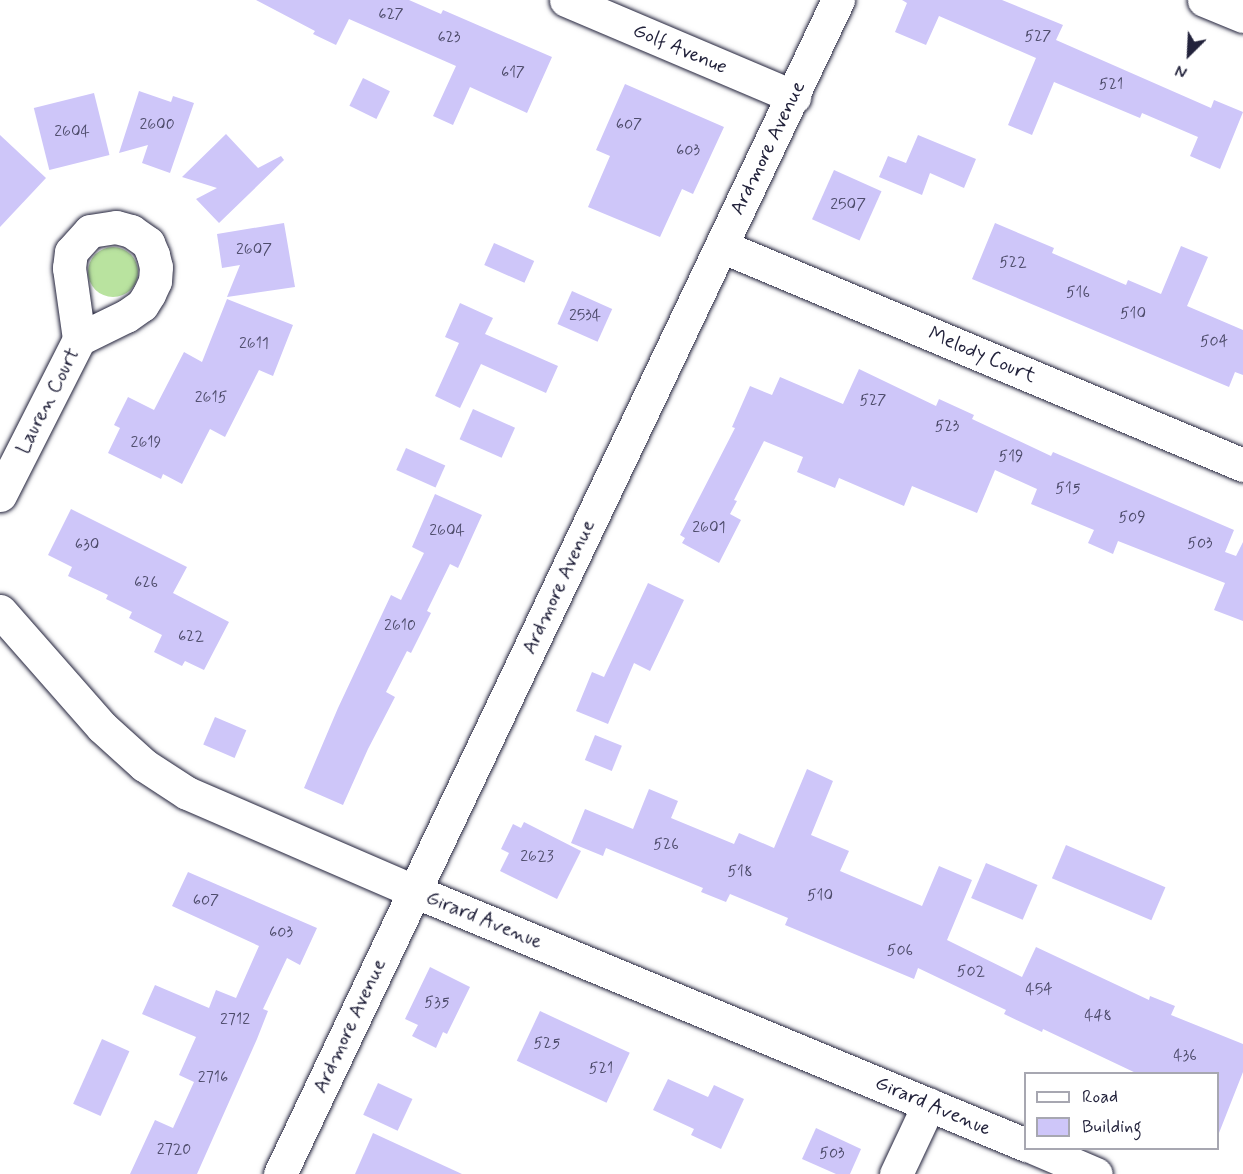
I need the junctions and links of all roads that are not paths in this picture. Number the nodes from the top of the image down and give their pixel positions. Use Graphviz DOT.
graph roads {
  1 [pos="566,0"];
  2 [pos="838,0"];
  3 [pos="1204,0"];
  4 [pos="1243,16"];
  5 [pos="794,97"];
  6 [pos="721,246"];
  7 [pos="79,339"];
  8 [pos="1243,465"];
  9 [pos="0,495"];
  10 [pos="0,611"];
  11 [pos="414,891"];
  12 [pos="929,1104"];
  13 [pos="1024,1144"];
  14 [pos="1037,1150"];
  15 [pos="280,1174"];
  16 [pos="896,1174"];
  17 [pos="1096,1174"];
  1 -- 5 [label="street, Golf Avenue"];
  2 -- 5 [label="street, Ardmore Avenue"];
  3 -- 4 [label="street"];
  5 -- 6 [label="street, Ardmore Avenue"];
  6 -- 8 [label="street, Melody Court"];
  6 -- 11 [label="street, Ardmore Avenue"];
  7 -- 9 [label="street, Lauren Court"];
  10 -- 11 [label="street, Girard Avenue"];
  11 -- 12 [label="street, Girard Avenue"];
  11 -- 15 [label="street, Ardmore Avenue"];
  12 -- 13 [label="street, Girard Avenue"];
  12 -- 16 [label="street"];
  14 -- 17 [label="street"];
}
